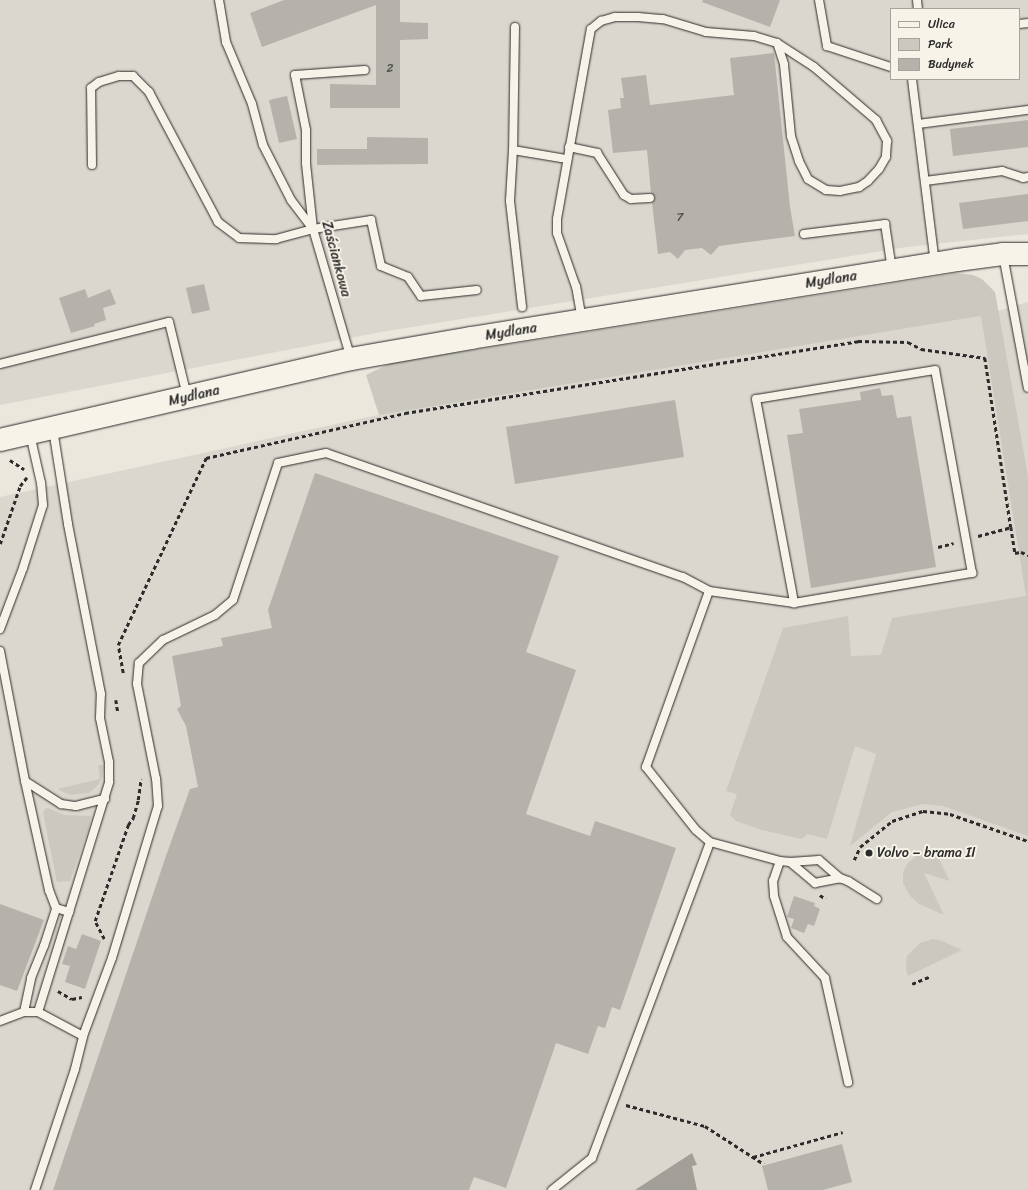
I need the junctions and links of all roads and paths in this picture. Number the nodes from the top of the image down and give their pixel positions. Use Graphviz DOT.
graph roads {
  1 [pos="219,0"];
  2 [pos="819,0"];
  3 [pos="515,27"];
  4 [pos="777,43"];
  5 [pos="890,67"];
  6 [pos="365,70"];
  7 [pos="912,80"];
  8 [pos="1028,110"];
  9 [pos="918,124"];
  10 [pos="568,147"];
  11 [pos="513,150"];
  12 [pos="567,159"];
  13 [pos="92,165"];
  14 [pos="1028,177"];
  15 [pos="925,181"];
  16 [pos="650,198"];
  17 [pos="313,229"];
  18 [pos="804,234"];
  19 [pos="1003,254"];
  20 [pos="1028,254"];
  21 [pos="935,264"];
  22 [pos="892,270"];
  23 [pos="477,290"];
  24 [pos="522,307"];
  25 [pos="582,321"];
  26 [pos="351,359"];
  27 [pos="0,364"];
  28 [pos="1028,388"];
  29 [pos="188,397"];
  30 [pos="52,428"];
  31 [pos="30,433"];
  32 [pos="3,449"];
  33 [pos="26,470"];
  34 [pos="30,473"];
  35 [pos="1011,527"];
  36 [pos="966,539"];
  37 [pos="0,544"];
  38 [pos="938,547"];
  39 [pos="1028,555"];
  40 [pos="709,591"];
  41 [pos="794,603"];
  42 [pos="0,629"];
  43 [pos="0,651"];
  44 [pos="124,675"];
  45 [pos="141,772"];
  46 [pos="25,781"];
  47 [pos="104,799"];
  48 [pos="1028,841"];
  49 [pos="710,842"];
  50 [pos="854,860"];
  51 [pos="780,861"];
  52 [pos="790,862"];
  53 [pos="840,878"];
  54 [pos="877,899"];
  55 [pos="56,908"];
  56 [pos="69,912"];
  57 [pos="104,940"];
  58 [pos="931,976"];
  59 [pos="912,984"];
  60 [pos="55,990"];
  61 [pos="85,995"];
  62 [pos="24,1012"];
  63 [pos="38,1012"];
  64 [pos="0,1022"];
  65 [pos="83,1036"];
  66 [pos="848,1082"];
  67 [pos="614,1102"];
  68 [pos="843,1132"];
  69 [pos="753,1157"];
  70 [pos="764,1164"];
  71 [pos="35,1190"];
  72 [pos="552,1190"];
  1 -- 17 [label="lane"];
  2 -- 5 [label="lane"];
  3 -- 11 [label="lane"];
  4 -- 4 [label="lane"];
  4 -- 10 [label="lane"];
  6 -- 17 [label="lane, Zaściankowa"];
  7 -- 9 [label="lane"];
  8 -- 9 [label="lane"];
  9 -- 15 [label="lane"];
  10 -- 12 [label="lane"];
  10 -- 16 [label="lane"];
  11 -- 12 [label="lane"];
  11 -- 24 [label="lane"];
  12 -- 25 [label="lane"];
  13 -- 17 [label="lane"];
  14 -- 15 [label="lane"];
  15 -- 21 [label="lane"];
  17 -- 23 [label="lane"];
  17 -- 26 [label="lane, Zaściankowa"];
  18 -- 22 [label="lane"];
  19 -- 20 [label="street, Mydlana"];
  19 -- 21 [label="street, Mydlana"];
  19 -- 28 [label="lane"];
  21 -- 22 [label="street, Mydlana"];
  22 -- 25 [label="street, Mydlana"];
  25 -- 26 [label="street, Mydlana"];
  26 -- 29 [label="street, Mydlana"];
  27 -- 29 [label="lane"];
  29 -- 30 [label="street, Mydlana"];
  30 -- 31 [label="street, Mydlana"];
  30 -- 47 [label="lane"];
  31 -- 32 [label="street, Mydlana"];
  31 -- 42 [label="lane"];
  32 -- 33 [label="path"];
  34 -- 37 [label="path"];
  35 -- 36 [label="path"];
  35 -- 39 [label="path"];
  35 -- 44 [label="path"];
  36 -- 38 [label="path"];
  36 -- 41 [label="lane"];
  36 -- 41 [label="lane"];
  40 -- 41 [label="lane"];
  40 -- 49 [label="lane"];
  40 -- 65 [label="lane"];
  43 -- 46 [label="lane"];
  45 -- 57 [label="path"];
  46 -- 47 [label="lane"];
  46 -- 55 [label="lane"];
  47 -- 56 [label="lane"];
  48 -- 50 [label="path"];
  49 -- 51 [label="lane"];
  49 -- 67 [label="lane"];
  51 -- 52 [label="lane"];
  51 -- 66 [label="lane"];
  52 -- 53 [label="lane"];
  52 -- 53 [label="lane"];
  53 -- 54 [label="lane"];
  55 -- 56 [label="lane"];
  55 -- 62 [label="lane"];
  56 -- 63 [label="lane"];
  58 -- 59 [label="path"];
  60 -- 61 [label="path"];
  62 -- 63 [label="lane"];
  62 -- 64 [label="lane"];
  63 -- 65 [label="lane"];
  65 -- 71 [label="lane"];
  67 -- 69 [label="path"];
  67 -- 72 [label="lane"];
  68 -- 69 [label="path"];
  69 -- 70 [label="path"];
}
